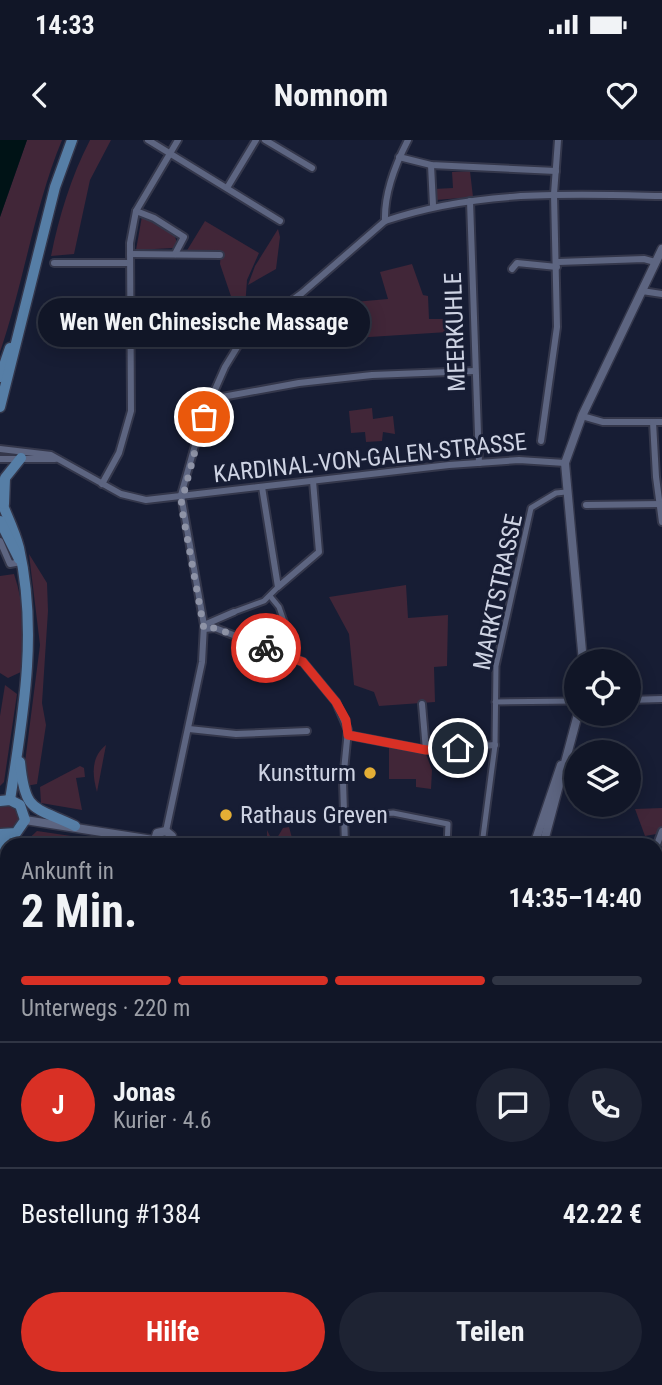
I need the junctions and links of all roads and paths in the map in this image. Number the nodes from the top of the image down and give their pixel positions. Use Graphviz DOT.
graph roads {
  1 [pos="72,140"];
  2 [pos="148,140"];
  3 [pos="178,140"];
  4 [pos="256,140"];
  5 [pos="265,140"];
  6 [pos="408,140"];
  7 [pos="558,140"];
  8 [pos="170,153"];
  9 [pos="398,157"];
  10 [pos="431,165"];
  11 [pos="312,168"];
  12 [pos="556,171"];
  13 [pos="227,188"];
  14 [pos="554,194"];
  15 [pos="662,196"];
  16 [pos="470,201"];
  17 [pos="433,205"];
  18 [pos="136,211"];
  19 [pos="280,221"];
  20 [pos="385,221"];
  21 [pos="662,249"];
  22 [pos="130,254"];
  23 [pos="175,254"];
  24 [pos="220,255"];
  25 [pos="655,262"];
  26 [pos="54,263"];
  27 [pos="130,263"];
  28 [pos="557,264"];
  29 [pos="512,269"];
  30 [pos="642,291"];
  31 [pos="662,294"];
  32 [pos="17,328"];
  33 [pos="475,372"];
  34 [pos="0,377"];
  35 [pos="211,399"];
  36 [pos="0,407"];
  37 [pos="582,416"];
  38 [pos="653,422"];
  39 [pos="662,422"];
  40 [pos="541,441"];
  41 [pos="0,449"];
  42 [pos="21,458"];
  43 [pos="0,459"];
  44 [pos="64,460"];
  45 [pos="479,463"];
  46 [pos="565,463"];
  47 [pos="313,481"];
  48 [pos="102,484"];
  49 [pos="262,487"];
  50 [pos="566,492"];
  51 [pos="181,495"];
  52 [pos="2,503"];
  53 [pos="662,504"];
  54 [pos="586,505"];
  55 [pos="0,521"];
  56 [pos="662,522"];
  57 [pos="0,541"];
  58 [pos="21,562"];
  59 [pos="278,587"];
  60 [pos="270,596"];
  61 [pos="234,612"];
  62 [pos="204,627"];
  63 [pos="582,649"];
  64 [pos="293,658"];
  65 [pos="662,699"];
  66 [pos="641,700"];
  67 [pos="564,701"];
  68 [pos="495,702"];
  69 [pos="422,704"];
  70 [pos="189,729"];
  71 [pos="306,731"];
  72 [pos="348,735"];
  73 [pos="19,744"];
  74 [pos="495,745"];
  75 [pos="426,750"];
  76 [pos="564,761"];
  77 [pos="564,765"];
  78 [pos="5,801"];
  79 [pos="344,818"];
  80 [pos="25,820"];
  81 [pos="75,826"];
  82 [pos="166,831"];
  83 [pos="2,834"];
  84 [pos="131,838"];
  85 [pos="156,838"];
  86 [pos="172,838"];
  87 [pos="345,838"];
  88 [pos="447,838"];
  89 [pos="483,838"];
  90 [pos="536,838"];
  91 [pos="545,838"];
  1 -- 32 [label="main road"];
  2 -- 8 [label="street"];
  3 -- 8 [label="street"];
  4 -- 13 [label="street"];
  5 -- 11 [label="street"];
  6 -- 9 [label="street"];
  7 -- 12 [label="street"];
  8 -- 13 [label="street"];
  8 -- 18 [label="street"];
  9 -- 10 [label="street"];
  9 -- 20 [label="street"];
  10 -- 12 [label="street"];
  10 -- 17 [label="street"];
  12 -- 14 [label="street"];
  13 -- 19 [label="street"];
  14 -- 15 [label="street"];
  14 -- 16 [label="street"];
  14 -- 28 [label="street"];
  16 -- 17 [label="street"];
  16 -- 33 [label="street, MEERKUHLE"];
  17 -- 20 [label="street"];
  18 -- 22 [label="street"];
  18 -- 23 [label="street"];
  20 -- 35 [label="street"];
  21 -- 25 [label="street"];
  22 -- 23 [label="street"];
  22 -- 27 [label="street"];
  23 -- 24 [label="street"];
  25 -- 28 [label="street"];
  25 -- 30 [label="street"];
  26 -- 27 [label="street"];
  27 -- 48 [label="street"];
  28 -- 29 [label="street"];
  28 -- 40 [label="street"];
  30 -- 31 [label="street"];
  30 -- 37 [label="street"];
  32 -- 34 [label="main road"];
  32 -- 36 [label="main road"];
  33 -- 35 [label="street"];
  33 -- 45 [label="street, MEERKUHLE"];
  35 -- 51 [label="street"];
  37 -- 38 [label="street"];
  37 -- 46 [label="street"];
  38 -- 39 [label="street"];
  38 -- 53 [label="street"];
  41 -- 44 [label="street, KARDINAL-VON-GALEN-STRASSE"];
  42 -- 43 [label="street, KARDINAL-VON-GALEN-STRASSE"];
  42 -- 44 [label="street, KARDINAL-VON-GALEN-STRASSE"];
  42 -- 52 [label="main road"];
  44 -- 48 [label="street, KARDINAL-VON-GALEN-STRASSE"];
  45 -- 46 [label="street, KARDINAL-VON-GALEN-STRASSE"];
  45 -- 47 [label="street, KARDINAL-VON-GALEN-STRASSE"];
  46 -- 50 [label="street"];
  47 -- 49 [label="street, KARDINAL-VON-GALEN-STRASSE"];
  47 -- 59 [label="street"];
  48 -- 51 [label="street, KARDINAL-VON-GALEN-STRASSE"];
  49 -- 51 [label="street, KARDINAL-VON-GALEN-STRASSE"];
  49 -- 59 [label="street"];
  50 -- 63 [label="street"];
  50 -- 68 [label="street, MARKTSTRASSE"];
  51 -- 62 [label="street"];
  52 -- 58 [label="main road"];
  53 -- 54 [label="street"];
  53 -- 56 [label="street"];
  55 -- 58 [label="main road"];
  57 -- 58 [label="street"];
  58 -- 73 [label="main road"];
  59 -- 60 [label="street"];
  60 -- 61 [label="street"];
  60 -- 64 [label="street"];
  61 -- 62 [label="street"];
  62 -- 64 [label="street"];
  62 -- 70 [label="street"];
  64 -- 72 [label="street"];
  65 -- 66 [label="street"];
  67 -- 68 [label="street"];
  68 -- 74 [label="street, MARKTSTRASSE"];
  69 -- 75 [label="street"];
  70 -- 71 [label="street"];
  70 -- 82 [label="street"];
  72 -- 75 [label="street"];
  72 -- 79 [label="street"];
  73 -- 78 [label="main road"];
  73 -- 81 [label="main road"];
  74 -- 75 [label="street"];
  74 -- 89 [label="street, MARKTSTRASSE"];
  76 -- 90 [label="street"];
  77 -- 91 [label="street"];
  78 -- 80 [label="main road"];
  79 -- 87 [label="street"];
  79 -- 88 [label="street"];
  80 -- 81 [label="street"];
  80 -- 83 [label="main road"];
  81 -- 84 [label="street"];
  82 -- 85 [label="street"];
  82 -- 86 [label="street"];
}
